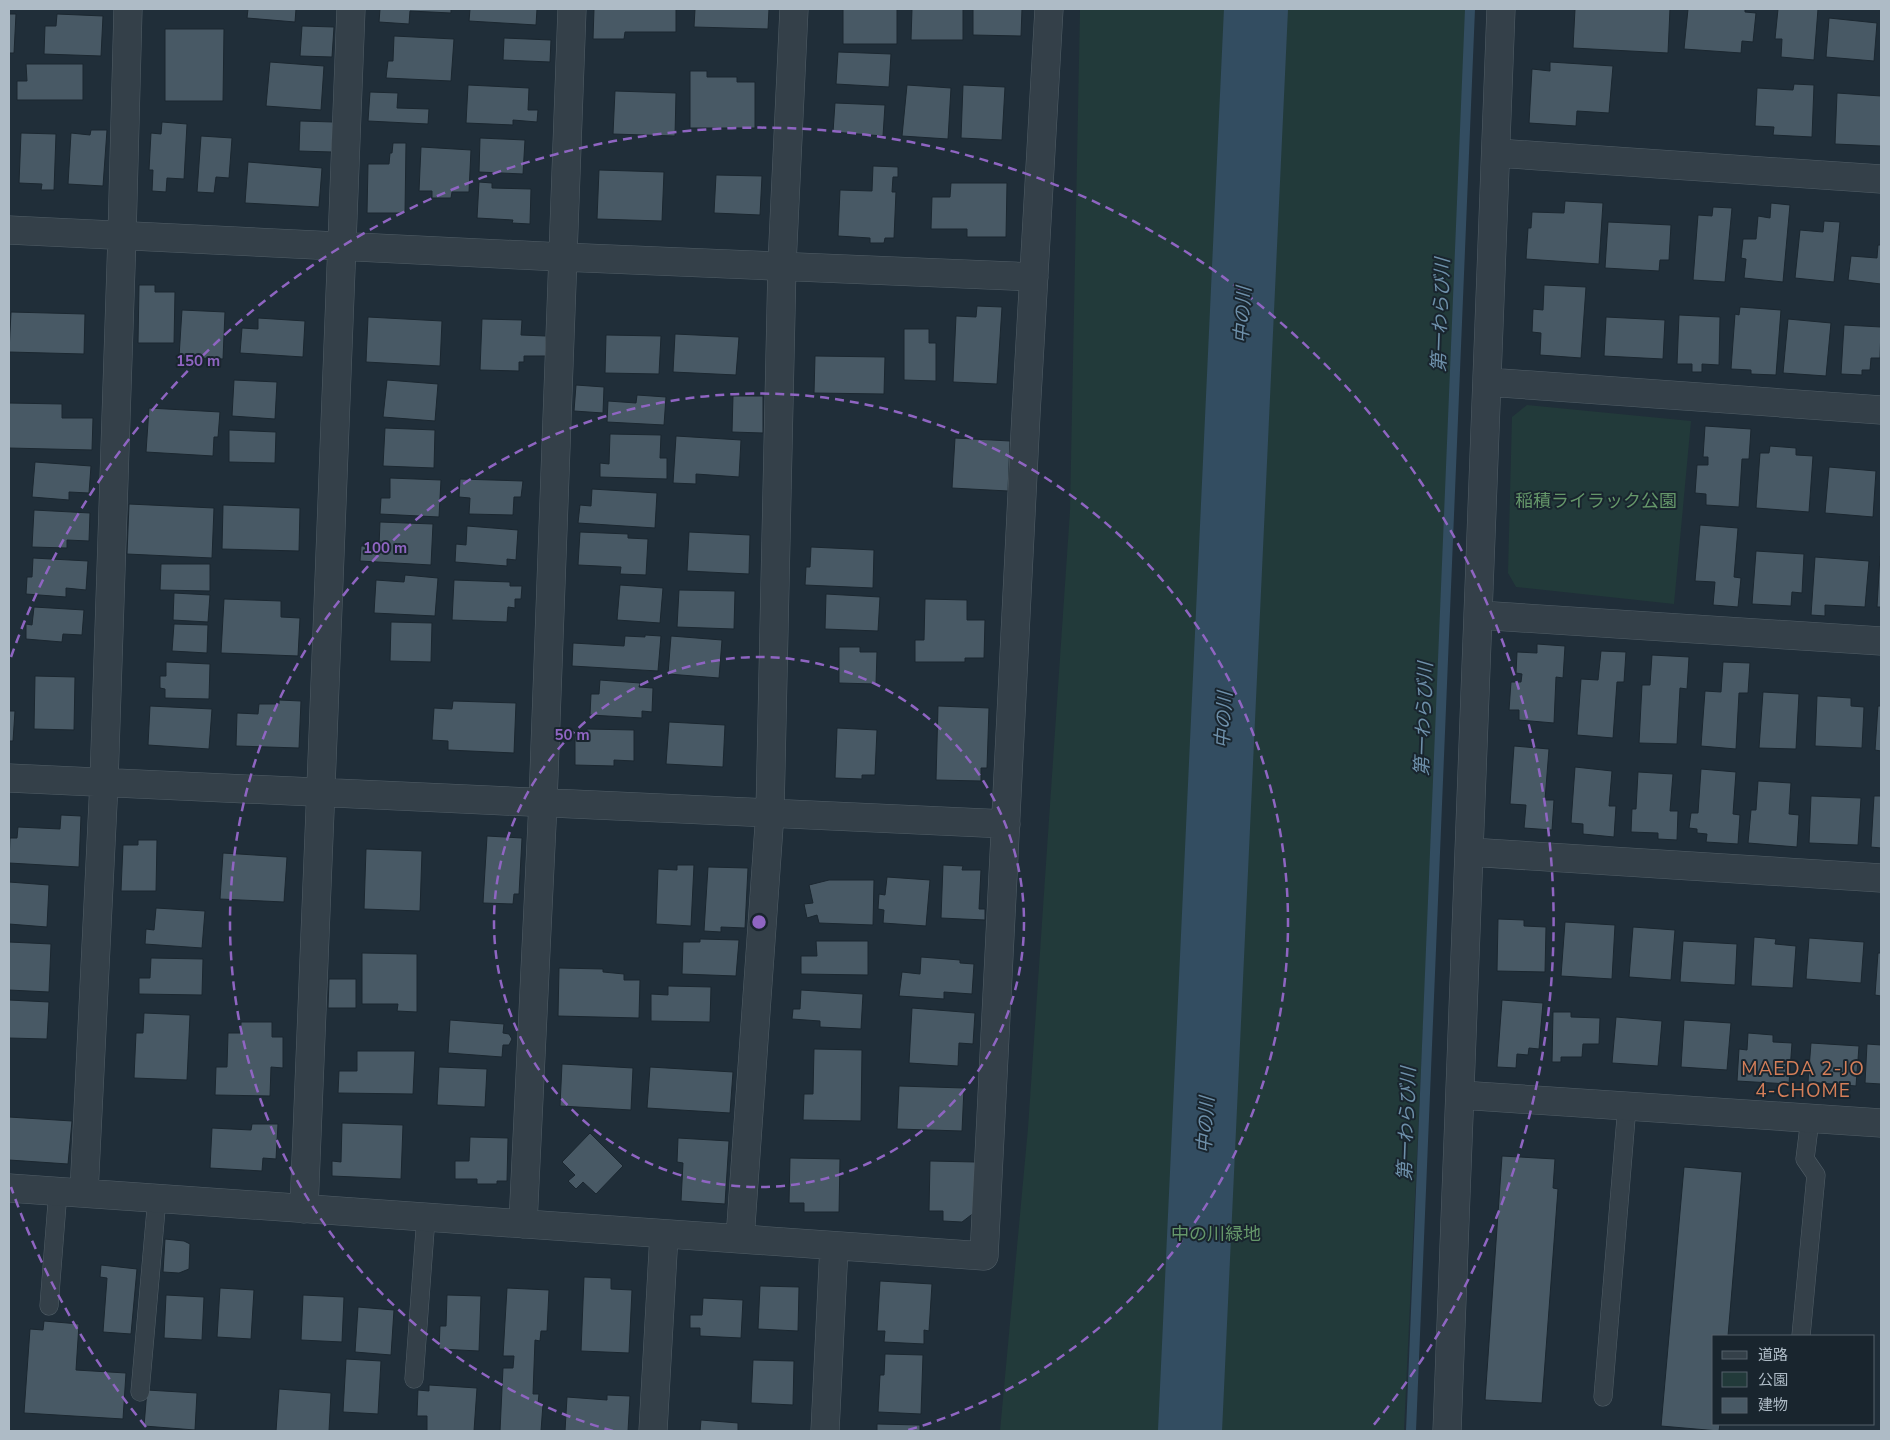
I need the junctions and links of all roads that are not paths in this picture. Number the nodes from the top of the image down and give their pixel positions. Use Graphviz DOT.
graph roads {
  1 [pos="128,9"];
  2 [pos="351,9"];
  3 [pos="572,9"];
  4 [pos="794,9"];
  5 [pos="1049,9"];
  6 [pos="1501,9"];
  7 [pos="1496,153"];
  8 [pos="1881,178"];
  9 [pos="9,230"];
  10 [pos="122,236"];
  11 [pos="343,245"];
  12 [pos="562,257"];
  13 [pos="782,265"];
  14 [pos="1034,278"];
  15 [pos="1487,382"];
  16 [pos="1881,410"];
  17 [pos="1478,615"];
  18 [pos="1881,642"];
  19 [pos="9,778"];
  20 [pos="104,782"];
  21 [pos="319,792"];
  22 [pos="543,802"];
  23 [pos="770,812"];
  24 [pos="1006,824"];
  25 [pos="1469,852"];
  26 [pos="1881,878"];
  27 [pos="1460,1095"];
  28 [pos="1627,1106"];
  29 [pos="1810,1119"];
  30 [pos="1881,1124"];
  31 [pos="9,1188"];
  32 [pos="71,1192"];
  33 [pos="157,1198"];
  34 [pos="304,1209"];
  35 [pos="426,1217"];
  36 [pos="523,1224"];
  37 [pos="664,1234"];
  38 [pos="740,1239"];
  39 [pos="834,1246"];
  40 [pos="49,1306"];
  41 [pos="1801,1335"];
  42 [pos="414,1378"];
  43 [pos="140,1392"];
  44 [pos="1603,1397"];
  45 [pos="653,1431"];
  46 [pos="825,1431"];
  47 [pos="1447,1431"];
  1 -- 10 [label="street"];
  2 -- 11 [label="street"];
  3 -- 12 [label="street"];
  4 -- 13 [label="street"];
  5 -- 14 [label="street"];
  6 -- 7 [label="street"];
  7 -- 8 [label="street"];
  7 -- 15 [label="street"];
  9 -- 10 [label="street"];
  10 -- 11 [label="street"];
  10 -- 20 [label="street"];
  11 -- 12 [label="street"];
  11 -- 21 [label="street"];
  12 -- 13 [label="street"];
  12 -- 22 [label="street"];
  13 -- 14 [label="street"];
  13 -- 23 [label="street"];
  14 -- 24 [label="street"];
  15 -- 16 [label="street"];
  15 -- 17 [label="street"];
  17 -- 18 [label="street"];
  17 -- 25 [label="street"];
  19 -- 20 [label="street"];
  20 -- 21 [label="street"];
  20 -- 32 [label="street"];
  21 -- 22 [label="street"];
  21 -- 34 [label="street"];
  22 -- 23 [label="street"];
  22 -- 36 [label="street"];
  23 -- 24 [label="street"];
  23 -- 38 [label="street"];
  24 -- 39 [label="street"];
  25 -- 26 [label="street"];
  25 -- 27 [label="street"];
  27 -- 28 [label="street"];
  27 -- 47 [label="street"];
  28 -- 29 [label="street"];
  28 -- 44 [label="lane"];
  29 -- 30 [label="street"];
  29 -- 41 [label="lane"];
  31 -- 32 [label="street"];
  32 -- 33 [label="street"];
  32 -- 40 [label="lane"];
  33 -- 34 [label="street"];
  33 -- 43 [label="lane"];
  34 -- 35 [label="street"];
  35 -- 36 [label="street"];
  35 -- 42 [label="lane"];
  36 -- 37 [label="street"];
  37 -- 38 [label="street"];
  37 -- 45 [label="street"];
  38 -- 39 [label="street"];
  39 -- 46 [label="street"];
}
